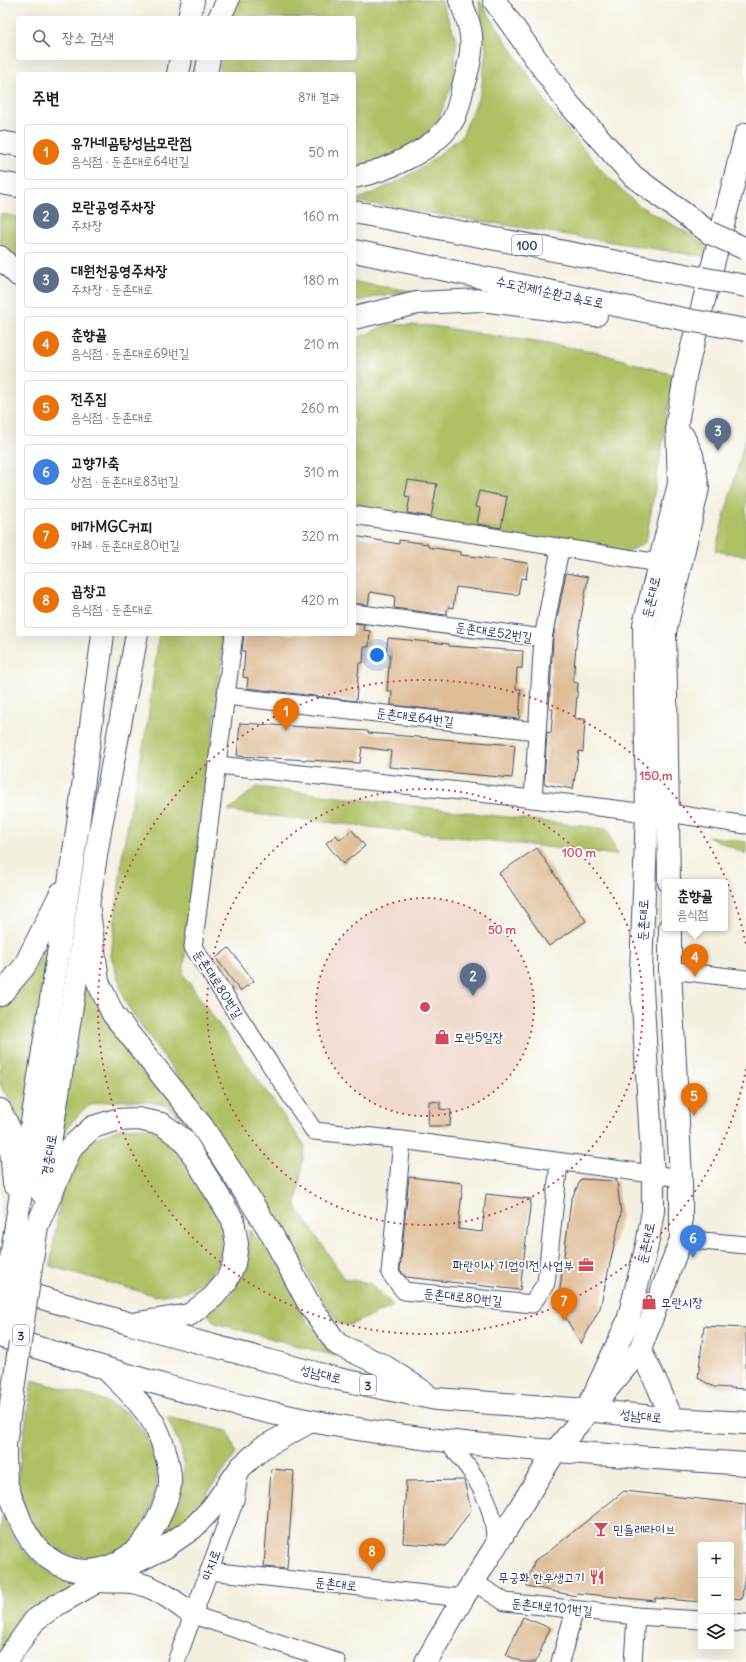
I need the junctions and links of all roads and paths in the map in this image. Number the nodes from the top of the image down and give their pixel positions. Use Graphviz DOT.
graph roads {
  1 [pos="193,0"];
  2 [pos="228,0"];
  3 [pos="460,0"];
  4 [pos="494,0"];
  5 [pos="189,16"];
  6 [pos="220,16"];
  7 [pos="181,60"];
  8 [pos="209,60"];
  9 [pos="178,72"];
  10 [pos="206,72"];
  11 [pos="746,134"];
  12 [pos="0,142"];
  13 [pos="16,145"];
  14 [pos="742,165"];
  15 [pos="356,177"];
  16 [pos="0,183"];
  17 [pos="16,186"];
  18 [pos="356,212"];
  19 [pos="746,249"];
  20 [pos="356,251"];
  21 [pos="0,257"];
  22 [pos="16,273"];
  23 [pos="746,286"];
  24 [pos="356,318"];
  25 [pos="688,320"];
  26 [pos="746,330"];
  27 [pos="677,422"];
  28 [pos="356,515"];
  29 [pos="560,549"];
  30 [pos="659,563"];
  31 [pos="356,613"];
  32 [pos="97,636"];
  33 [pos="103,636"];
  34 [pos="130,636"];
  35 [pos="137,636"];
  36 [pos="234,636"];
  37 [pos="543,638"];
  38 [pos="226,696"];
  39 [pos="95,708"];
  40 [pos="119,725"];
  41 [pos="536,731"];
  42 [pos="218,765"];
  43 [pos="533,798"];
  44 [pos="647,813"];
  45 [pos="669,813"];
  46 [pos="746,824"];
  47 [pos="73,864"];
  48 [pos="669,879"];
  49 [pos="89,911"];
  50 [pos="670,931"];
  51 [pos="670,970"];
  52 [pos="746,979"];
  53 [pos="0,995"];
  54 [pos="0,1110"];
  55 [pos="402,1140"];
  56 [pos="559,1163"];
  57 [pos="653,1175"];
  58 [pos="681,1178"];
  59 [pos="27,1226"];
  60 [pos="681,1239"];
  61 [pos="746,1245"];
  62 [pos="0,1286"];
  63 [pos="131,1324"];
  64 [pos="0,1336"];
  65 [pos="640,1350"];
  66 [pos="106,1369"];
  67 [pos="436,1399"];
  68 [pos="587,1410"];
  69 [pos="672,1419"];
  70 [pos="311,1421"];
  71 [pos="746,1423"];
  72 [pos="447,1441"];
  73 [pos="5,1444"];
  74 [pos="556,1450"];
  75 [pos="746,1464"];
  76 [pos="241,1467"];
  77 [pos="0,1481"];
  78 [pos="496,1546"];
  79 [pos="209,1571"];
  80 [pos="98,1581"];
  81 [pos="468,1590"];
  82 [pos="575,1610"];
  83 [pos="193,1615"];
  84 [pos="636,1616"];
  85 [pos="698,1620"];
  86 [pos="734,1622"];
  87 [pos="746,1624"];
  88 [pos="5,1662"];
  89 [pos="176,1662"];
  90 [pos="336,1662"];
  91 [pos="426,1662"];
  92 [pos="560,1662"];
  93 [pos="633,1662"];
  1 -- 5 [label="main road"];
  2 -- 6 [label="main road"];
  3 -- 15 [label="main road"];
  4 -- 19 [label="main road, bridge"];
  7 -- 9 [label="main road"];
  8 -- 10 [label="main road"];
  11 -- 14 [label="main road"];
  12 -- 13 [label="main road"];
  14 -- 27 [label="main road, 둔촌대로"];
  16 -- 17 [label="main road"];
  18 -- 23 [label="main road, 100, bridge"];
  20 -- 25 [label="main road, 수도권제1순환고속도로"];
  21 -- 22 [label="main road"];
  24 -- 25 [label="main road"];
  25 -- 26 [label="main road, 수도권제1순환고속도로, bridge"];
  27 -- 30 [label="main road, 둔촌대로"];
  27 -- 45 [label="main road, 둔촌대로"];
  28 -- 29 [label="street"];
  29 -- 30 [label="street"];
  29 -- 37 [label="street, 둔촌대로52번길"];
  30 -- 44 [label="main road, 둔촌대로"];
  31 -- 37 [label="street, 둔촌대로52번길"];
  32 -- 39 [label="main road"];
  33 -- 39 [label="main road"];
  34 -- 40 [label="main road"];
  35 -- 40 [label="main road"];
  36 -- 38 [label="street, 둔촌대로80번길"];
  37 -- 41 [label="street"];
  38 -- 41 [label="street, 둔촌대로64번길"];
  38 -- 42 [label="street, 둔촌대로80번길"];
  39 -- 47 [label="main road, 경충대로"];
  40 -- 49 [label="main road, 경충대로"];
  41 -- 43 [label="street"];
  42 -- 43 [label="street"];
  42 -- 55 [label="street, 둔촌대로80번길"];
  43 -- 44 [label="street"];
  44 -- 45 [label="street"];
  44 -- 57 [label="main road, 둔촌대로"];
  45 -- 46 [label="street"];
  45 -- 48 [label="main road, 둔촌대로"];
  47 -- 53 [label="main road"];
  47 -- 59 [label="main road, 경충대로"];
  49 -- 59 [label="main road, 경충대로"];
  49 -- 67 [label="main road"];
  50 -- 51 [label="main road, 둔촌대로"];
  51 -- 52 [label="street"];
  51 -- 58 [label="main road, 둔촌대로"];
  54 -- 59 [label="main road"];
  55 -- 56 [label="street, 둔촌대로80번길"];
  55 -- 56 [label="street, 둔촌대로80번길"];
  56 -- 57 [label="street, 둔촌대로80번길"];
  57 -- 58 [label="street, 둔촌대로80번길"];
  57 -- 68 [label="main road, 둔촌대로"];
  58 -- 60 [label="main road, 둔촌대로"];
  59 -- 63 [label="main road"];
  59 -- 64 [label="main road, 경충대로 / 3, bridge"];
  59 -- 73 [label="main road, 경충대로 / 3, bridge"];
  60 -- 61 [label="street"];
  60 -- 65 [label="main road, 둔촌대로"];
  62 -- 63 [label="main road, 성남대로 / 3"];
  63 -- 67 [label="main road, 성남대로 / 3"];
  64 -- 66 [label="main road, 3"];
  65 -- 68 [label="main road, 둔촌대로"];
  65 -- 69 [label="main road"];
  66 -- 70 [label="main road, 3"];
  66 -- 73 [label="main road"];
  67 -- 68 [label="main road, 성남대로 / 3"];
  68 -- 69 [label="main road, 성남대로 / 3"];
  68 -- 74 [label="main road, 둔촌대로"];
  69 -- 71 [label="main road, 성남대로 / 3"];
  70 -- 72 [label="main road, 3"];
  70 -- 76 [label="main road"];
  72 -- 74 [label="main road, 3"];
  72 -- 78 [label="street"];
  73 -- 77 [label="main road, 경충대로 / 3"];
  74 -- 75 [label="main road, 3"];
  74 -- 78 [label="main road, 둔촌대로"];
  76 -- 79 [label="street, 마지로"];
  76 -- 80 [label="main road"];
  78 -- 81 [label="main road, 둔촌대로"];
  79 -- 81 [label="street, 둔촌대로"];
  79 -- 83 [label="street, 마지로"];
  80 -- 83 [label="main road"];
  80 -- 88 [label="main road"];
  81 -- 82 [label="street, 둔촌대로101번길"];
  81 -- 91 [label="main road, 둔촌대로"];
  82 -- 84 [label="street, 둔촌대로101번길"];
  82 -- 92 [label="street"];
  83 -- 89 [label="street, 마지로"];
  83 -- 90 [label="street"];
  84 -- 85 [label="street, 둔촌대로101번길"];
  84 -- 93 [label="street"];
  86 -- 87 [label="street"];
}
